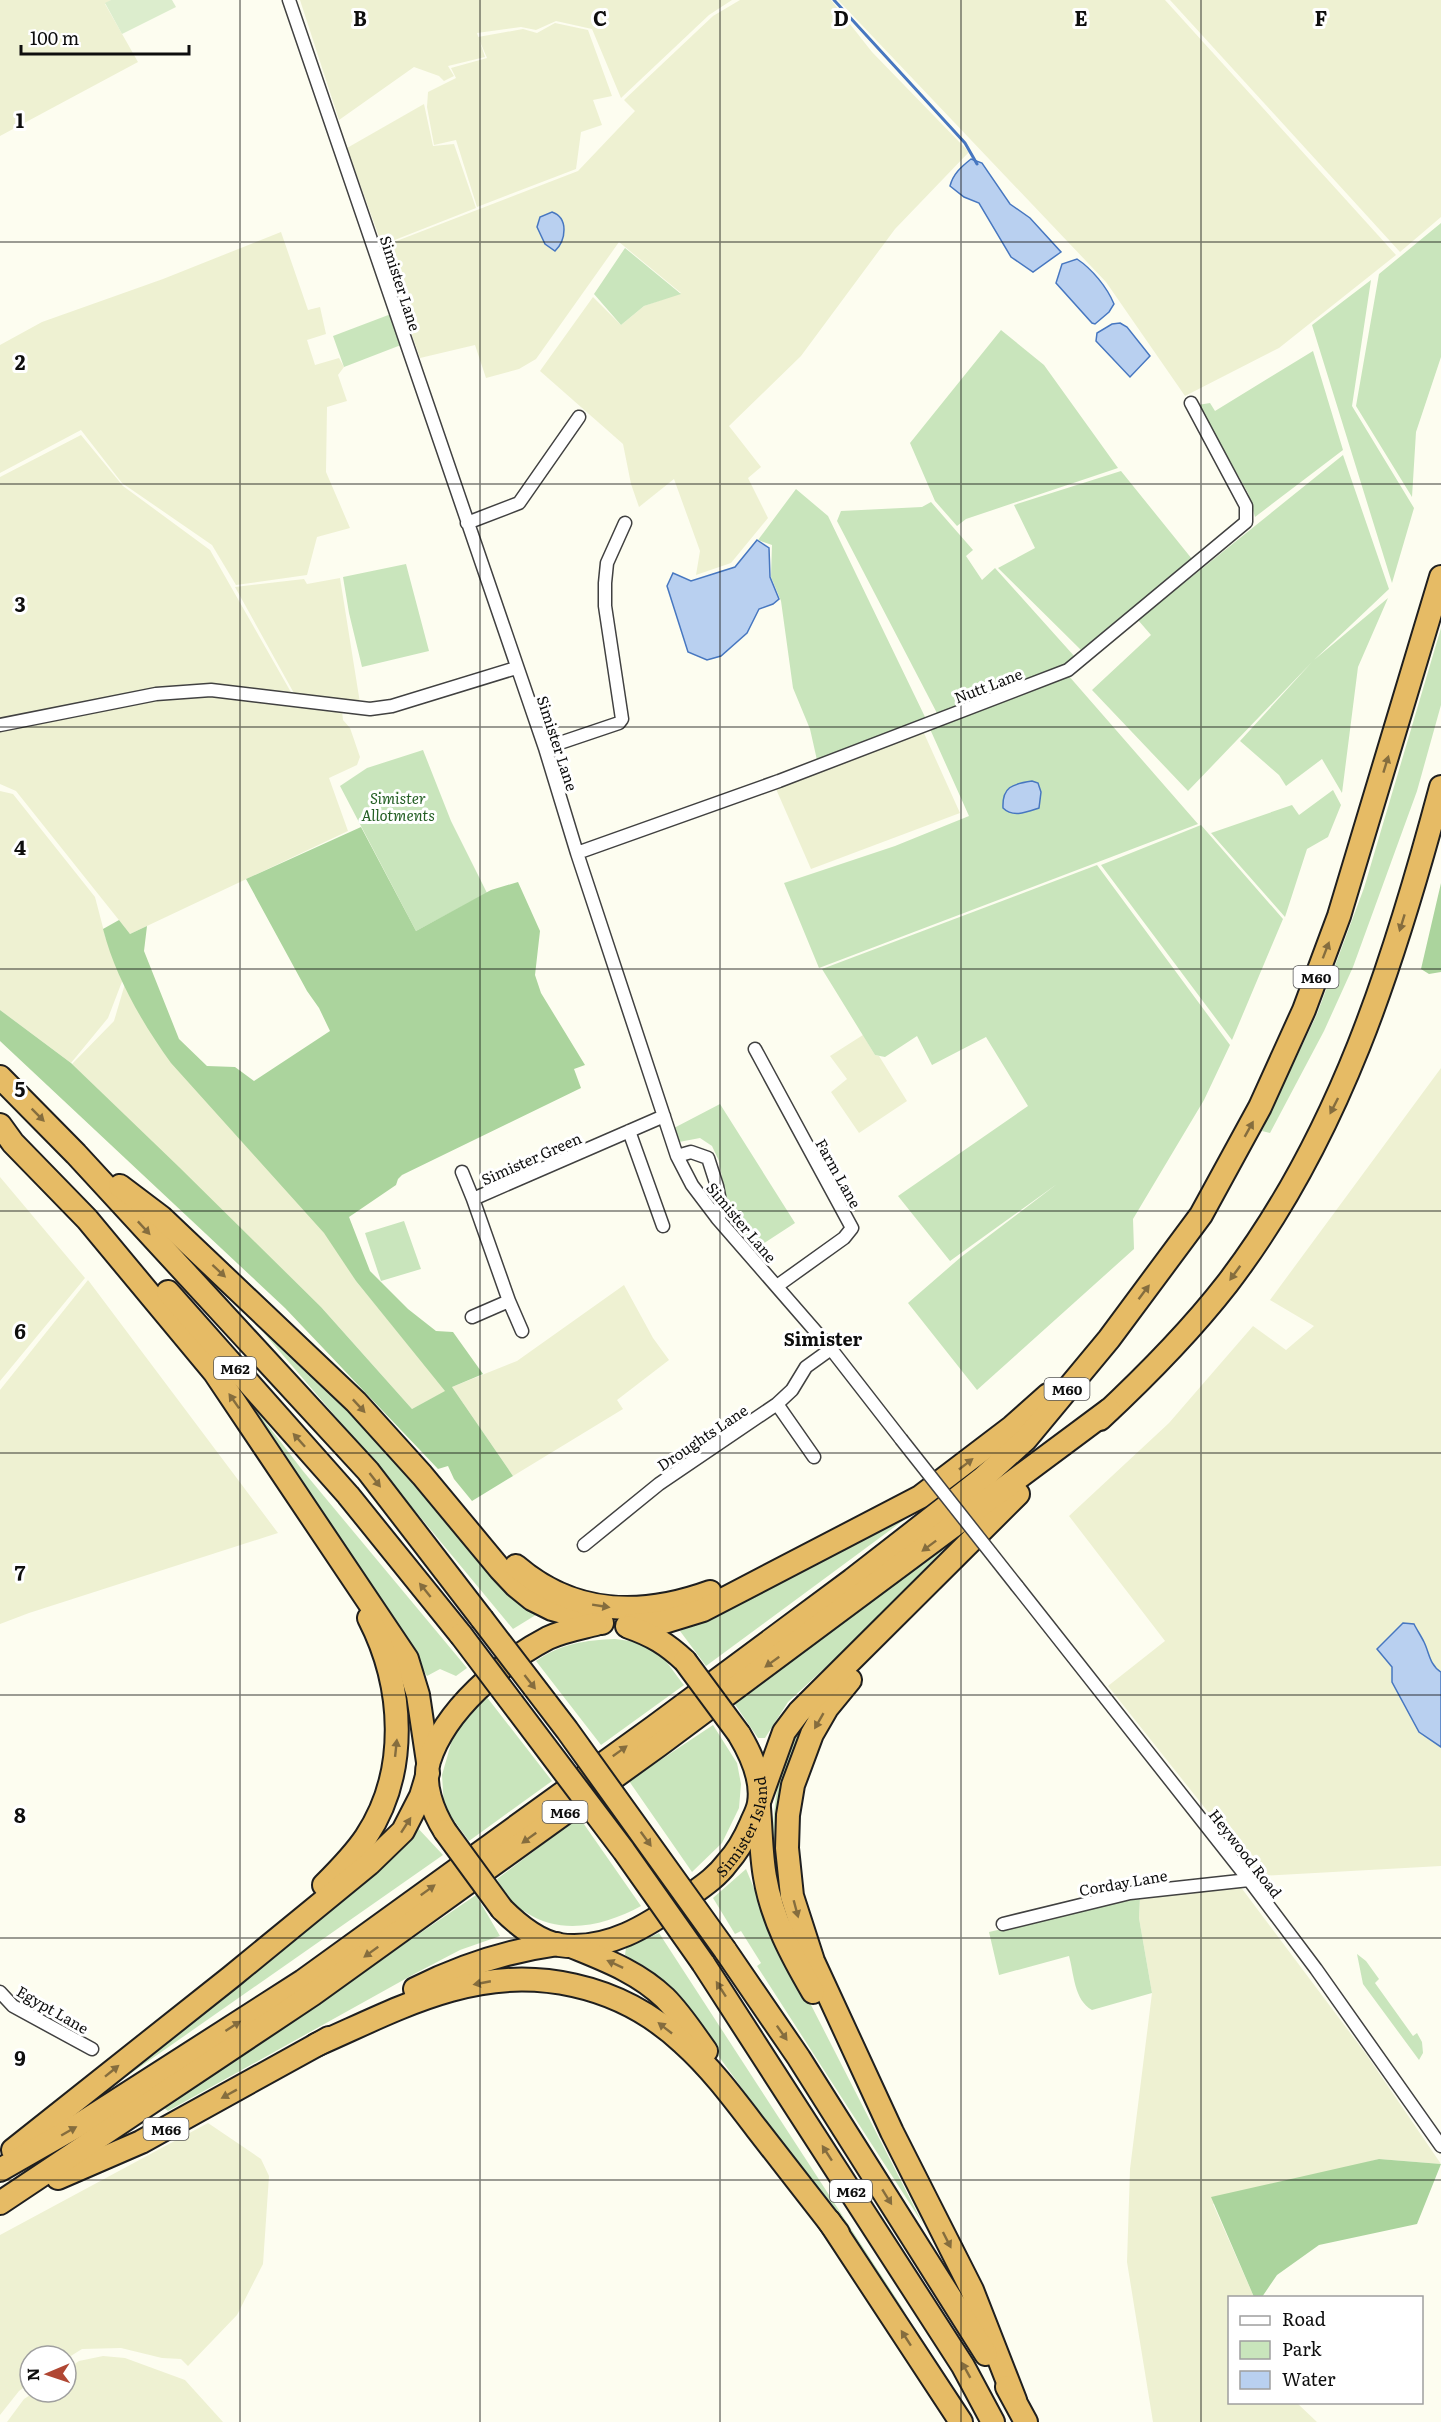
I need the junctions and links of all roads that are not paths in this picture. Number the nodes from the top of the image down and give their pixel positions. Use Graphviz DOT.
graph roads {
  1 [pos="289,0"];
  2 [pos="1191,404"];
  3 [pos="579,417"];
  4 [pos="468,523"];
  5 [pos="625,523"];
  6 [pos="1441,577"];
  7 [pos="516,668"];
  8 [pos="0,724"];
  9 [pos="545,748"];
  10 [pos="1441,787"];
  11 [pos="577,853"];
  12 [pos="755,1049"];
  13 [pos="0,1077"];
  14 [pos="0,1109"];
  15 [pos="664,1116"];
  16 [pos="0,1125"];
  17 [pos="629,1131"];
  18 [pos="76,1154"];
  19 [pos="677,1156"];
  20 [pos="462,1172"];
  21 [pos="473,1199"];
  22 [pos="717,1218"];
  23 [pos="663,1226"];
  24 [pos="777,1286"];
  25 [pos="509,1301"];
  26 [pos="472,1317"];
  27 [pos="522,1331"];
  28 [pos="1109,1339"];
  29 [pos="831,1349"];
  30 [pos="777,1404"];
  31 [pos="1109,1410"];
  32 [pos="901,1438"];
  33 [pos="1026,1439"];
  34 [pos="814,1457"];
  35 [pos="422,1475"];
  36 [pos="863,1528"];
  37 [pos="330,1542"];
  38 [pos="584,1545"];
  39 [pos="963,1547"];
  40 [pos="602,1623"];
  41 [pos="627,1626"];
  42 [pos="428,1768"];
  43 [pos="759,1802"];
  44 [pos="1250,1880"];
  45 [pos="1004,1924"];
  46 [pos="564,1945"];
  47 [pos="231,1977"];
  48 [pos="0,1992"];
  49 [pos="316,2045"];
  50 [pos="92,2049"];
  51 [pos="892,2132"];
  52 [pos="1441,2146"];
  53 [pos="0,2160"];
  54 [pos="0,2170"];
  55 [pos="5,2200"];
  56 [pos="838,2233"];
  57 [pos="1015,2400"];
  58 [pos="961,2422"];
  59 [pos="993,2422"];
  60 [pos="1026,2422"];
  1 -- 4 [label="street, Simister Lane"];
  2 -- 11 [label="street, Nutt Lane"];
  3 -- 4 [label="street"];
  4 -- 7 [label="street, Simister Lane"];
  5 -- 9 [label="street"];
  28 -- 6 [label="highway, M60, one-way"];
  7 -- 8 [label="street"];
  7 -- 9 [label="street, Simister Lane"];
  9 -- 11 [label="street, Simister Lane"];
  10 -- 31 [label="highway, M60, one-way"];
  11 -- 15 [label="street, Simister Lane"];
  12 -- 24 [label="street, Farm Lane"];
  13 -- 18 [label="highway, M62, one-way"];
  59 -- 14 [label="highway, M62, one-way, bridge"];
  15 -- 17 [label="street, Simister Green"];
  15 -- 19 [label="street, Simister Lane"];
  37 -- 16 [label="highway, one-way"];
  17 -- 21 [label="street, Simister Green"];
  17 -- 23 [label="street"];
  18 -- 35 [label="highway, one-way"];
  18 -- 57 [label="highway, M62, one-way, bridge"];
  19 -- 22 [label="street, Simister Lane"];
  19 -- 22 [label="street"];
  20 -- 21 [label="street"];
  21 -- 25 [label="street, Simister Green"];
  22 -- 24 [label="street, Simister Lane"];
  24 -- 29 [label="street, Simister Lane"];
  25 -- 26 [label="street"];
  25 -- 27 [label="street, Simister Green"];
  28 -- 33 [label="highway, M60"];
  36 -- 28 [label="highway, one-way"];
  29 -- 30 [label="street, Droughts Lane"];
  29 -- 32 [label="street, Simister Lane"];
  30 -- 34 [label="street"];
  30 -- 38 [label="street, Droughts Lane"];
  31 -- 39 [label="highway"];
  31 -- 55 [label="highway, M66, one-way"];
  32 -- 44 [label="street, Heywood Road, bridge"];
  54 -- 33 [label="highway, M66, one-way"];
  35 -- 36 [label="highway, one-way"];
  35 -- 40 [label="highway"];
  36 -- 41 [label="highway"];
  37 -- 42 [label="highway"];
  47 -- 37 [label="highway, one-way"];
  39 -- 43 [label="highway"];
  39 -- 51 [label="highway, one-way"];
  40 -- 41 [label="highway, Simister Island"];
  40 -- 42 [label="highway, Simister Island"];
  41 -- 43 [label="highway, Simister Island, bridge"];
  42 -- 46 [label="highway, bridge"];
  47 -- 42 [label="highway, Simister Island, one-way"];
  43 -- 46 [label="highway, Simister Island"];
  43 -- 51 [label="highway"];
  44 -- 45 [label="street, Corday Lane"];
  44 -- 52 [label="street, Heywood Road"];
  46 -- 49 [label="highway, Simister Island"];
  56 -- 46 [label="highway, one-way"];
  53 -- 47 [label="highway, one-way"];
  48 -- 50 [label="street, Egypt Lane"];
  49 -- 55 [label="highway, M66, one-way"];
  56 -- 49 [label="highway, one-way"];
  51 -- 57 [label="highway, one-way"];
  58 -- 56 [label="highway, one-way"];
  57 -- 60 [label="highway"];
}
